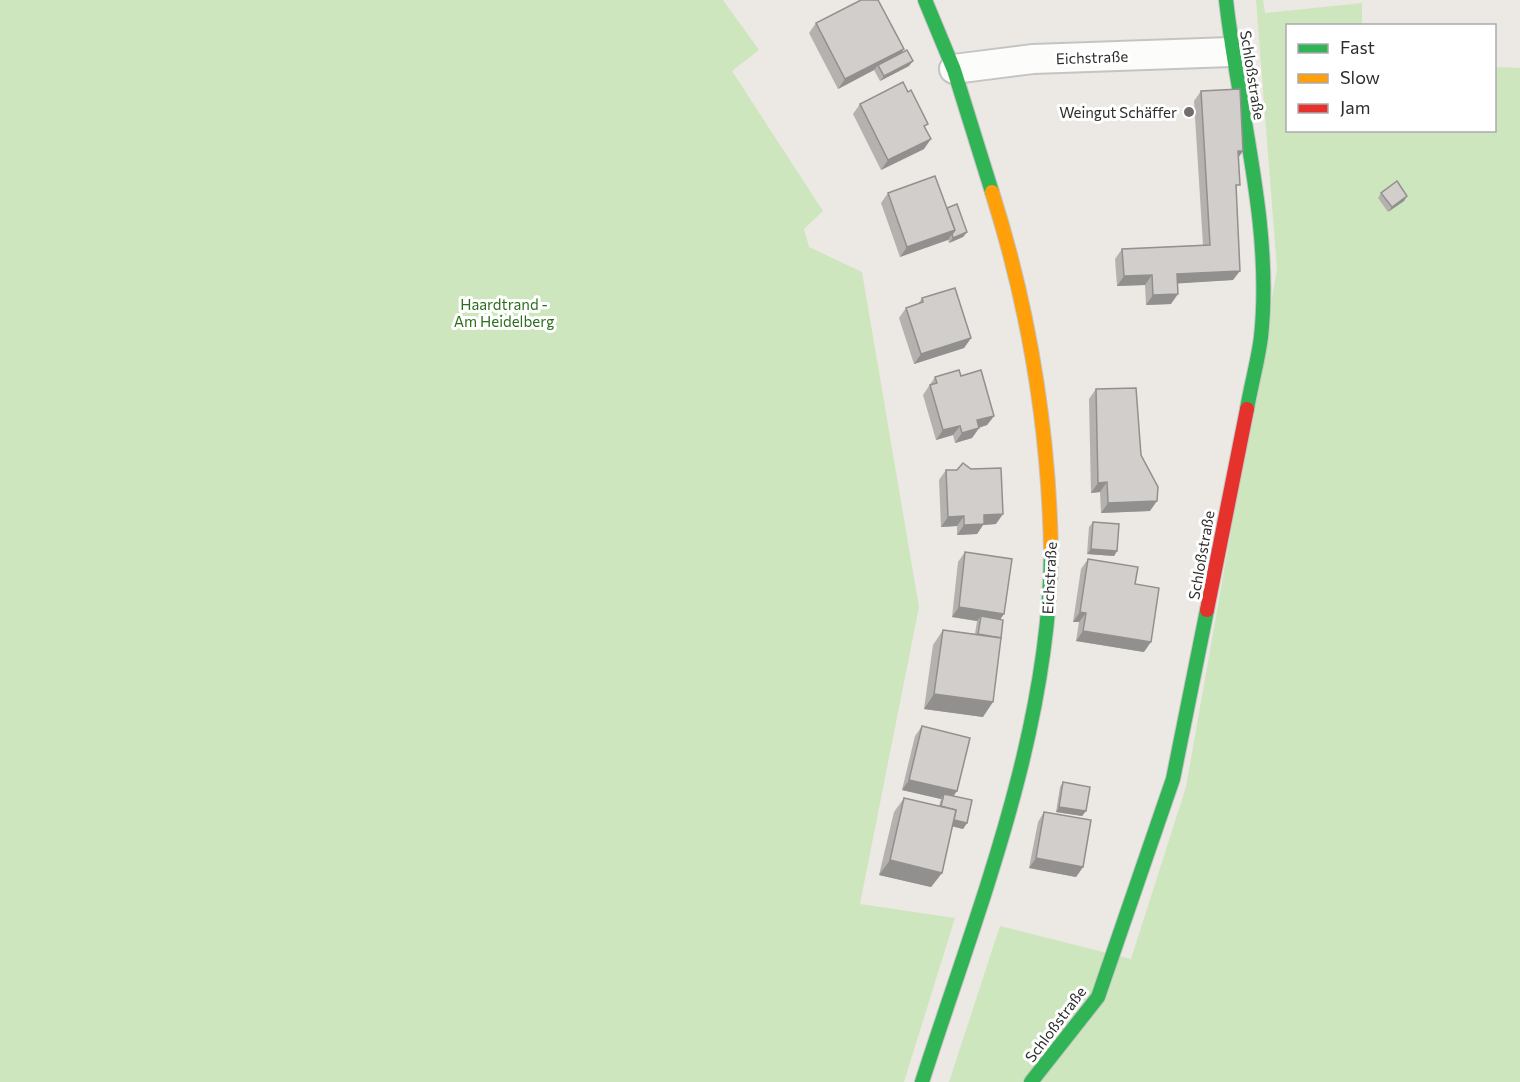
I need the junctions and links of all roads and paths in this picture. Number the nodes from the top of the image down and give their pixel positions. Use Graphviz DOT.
graph roads {
  1 [pos="925,0"];
  2 [pos="1226,0"];
  3 [pos="1231,52"];
  4 [pos="954,69"];
  5 [pos="922,1082"];
  6 [pos="1031,1082"];
  1 -- 4 [label="street, Eichstraße"];
  2 -- 3 [label="street, Schloßstraße"];
  3 -- 4 [label="street, Eichstraße"];
  3 -- 6 [label="street, Schloßstraße"];
  4 -- 5 [label="street, Eichstraße"];
}
